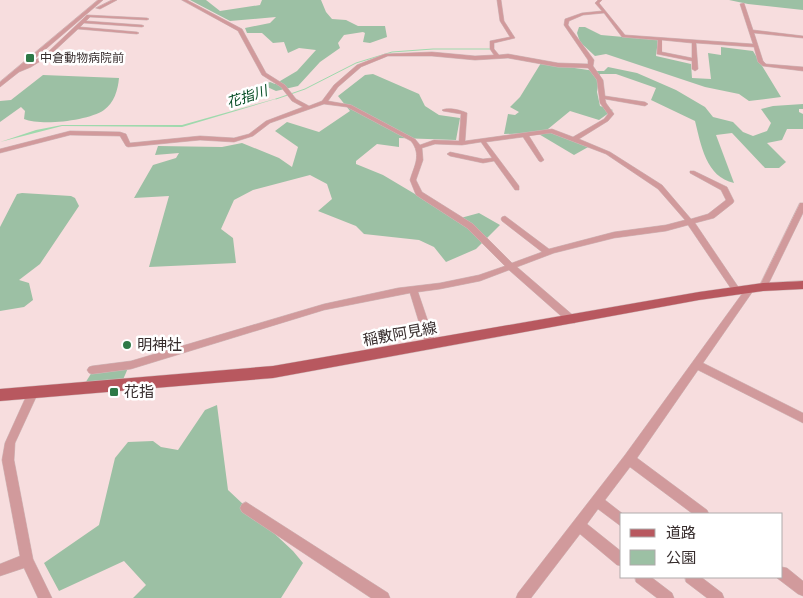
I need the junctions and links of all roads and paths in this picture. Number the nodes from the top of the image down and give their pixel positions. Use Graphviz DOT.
graph roads {
  1 [pos="101,0"];
  2 [pos="115,0"];
  3 [pos="184,0"];
  4 [pos="499,0"];
  5 [pos="600,0"];
  6 [pos="742,4"];
  7 [pos="605,12"];
  8 [pos="89,14"];
  9 [pos="118,18"];
  10 [pos="83,22"];
  11 [pos="108,24"];
  12 [pos="142,26"];
  13 [pos="77,28"];
  14 [pos="751,31"];
  15 [pos="803,37"];
  16 [pos="660,40"];
  17 [pos="675,41"];
  18 [pos="694,42"];
  19 [pos="755,46"];
  20 [pos="51,51"];
  21 [pos="36,55"];
  22 [pos="497,56"];
  23 [pos="675,56"];
  24 [pos="695,60"];
  25 [pos="590,66"];
  26 [pos="803,68"];
  27 [pos="695,69"];
  28 [pos="19,70"];
  29 [pos="0,85"];
  30 [pos="602,98"];
  31 [pos="324,102"];
  32 [pos="645,104"];
  33 [pos="307,107"];
  34 [pos="445,110"];
  35 [pos="525,135"];
  36 [pos="575,138"];
  37 [pos="482,140"];
  38 [pos="459,143"];
  39 [pos="419,147"];
  40 [pos="0,152"];
  41 [pos="449,156"];
  42 [pos="496,159"];
  43 [pos="541,160"];
  44 [pos="692,172"];
  45 [pos="517,188"];
  46 [pos="803,205"];
  47 [pos="505,220"];
  48 [pos="690,222"];
  49 [pos="548,252"];
  50 [pos="512,268"];
  51 [pos="803,285"];
  52 [pos="763,287"];
  53 [pos="413,289"];
  54 [pos="750,289"];
  55 [pos="737,291"];
  56 [pos="572,320"];
  57 [pos="431,345"];
  58 [pos="697,365"];
  59 [pos="92,370"];
  60 [pos="32,393"];
  61 [pos="0,395"];
  62 [pos="803,418"];
  63 [pos="629,459"];
  64 [pos="597,501"];
  65 [pos="246,508"];
  66 [pos="702,513"];
  67 [pos="620,519"];
  68 [pos="579,525"];
  69 [pos="620,558"];
  70 [pos="27,560"];
  71 [pos="0,570"];
  72 [pos="783,574"];
  73 [pos="642,578"];
  74 [pos="692,578"];
  75 [pos="803,589"];
  76 [pos="45,598"];
  77 [pos="383,598"];
  78 [pos="523,598"];
  79 [pos="667,598"];
  80 [pos="717,598"];
  1 -- 8 [label="street"];
  2 -- 8 [label="street"];
  3 -- 33 [label="street"];
  4 -- 22 [label="street"];
  5 -- 7 [label="street"];
  6 -- 14 [label="street"];
  7 -- 16 [label="street"];
  7 -- 25 [label="street"];
  8 -- 9 [label="street"];
  8 -- 10 [label="street"];
  8 -- 21 [label="street"];
  9 -- 11 [label="street"];
  9 -- 12 [label="street"];
  10 -- 11 [label="street"];
  10 -- 13 [label="street"];
  11 -- 12 [label="street"];
  12 -- 13 [label="street"];
  13 -- 20 [label="street"];
  14 -- 15 [label="street"];
  14 -- 19 [label="street"];
  16 -- 17 [label="street"];
  16 -- 23 [label="street"];
  17 -- 18 [label="street"];
  17 -- 23 [label="street"];
  18 -- 19 [label="street"];
  18 -- 24 [label="street"];
  19 -- 26 [label="street"];
  20 -- 21 [label="street"];
  20 -- 28 [label="street"];
  21 -- 28 [label="street"];
  22 -- 25 [label="street"];
  22 -- 31 [label="street"];
  23 -- 24 [label="street"];
  24 -- 27 [label="street"];
  25 -- 30 [label="street"];
  28 -- 29 [label="street"];
  30 -- 32 [label="street"];
  30 -- 36 [label="street"];
  31 -- 33 [label="street"];
  31 -- 39 [label="street"];
  33 -- 40 [label="street"];
  34 -- 38 [label="street"];
  35 -- 36 [label="street"];
  35 -- 37 [label="street"];
  35 -- 43 [label="street"];
  36 -- 48 [label="street"];
  37 -- 38 [label="street"];
  37 -- 42 [label="street"];
  38 -- 39 [label="street"];
  38 -- 41 [label="street"];
  39 -- 50 [label="street"];
  41 -- 42 [label="street"];
  42 -- 45 [label="street"];
  44 -- 48 [label="street"];
  46 -- 52 [label="street"];
  47 -- 49 [label="street"];
  48 -- 49 [label="street"];
  48 -- 55 [label="street"];
  49 -- 50 [label="street"];
  50 -- 53 [label="street"];
  50 -- 56 [label="street"];
  51 -- 52 [label="main road, 稲敷阿見線"];
  52 -- 54 [label="main road, 稲敷阿見線"];
  53 -- 57 [label="street"];
  53 -- 59 [label="street"];
  54 -- 55 [label="main road, 稲敷阿見線"];
  54 -- 58 [label="street"];
  55 -- 56 [label="main road, 稲敷阿見線"];
  56 -- 57 [label="main road, 稲敷阿見線"];
  57 -- 60 [label="main road, 稲敷阿見線"];
  58 -- 62 [label="street"];
  58 -- 63 [label="street"];
  60 -- 61 [label="main road, 稲敷阿見線"];
  60 -- 70 [label="street"];
  63 -- 64 [label="street"];
  63 -- 66 [label="street"];
  64 -- 67 [label="street"];
  64 -- 68 [label="street"];
  65 -- 77 [label="street"];
  68 -- 69 [label="street"];
  68 -- 78 [label="street"];
  70 -- 71 [label="street"];
  70 -- 76 [label="street"];
  72 -- 75 [label="street"];
  73 -- 79 [label="street"];
  74 -- 80 [label="street"];
}
